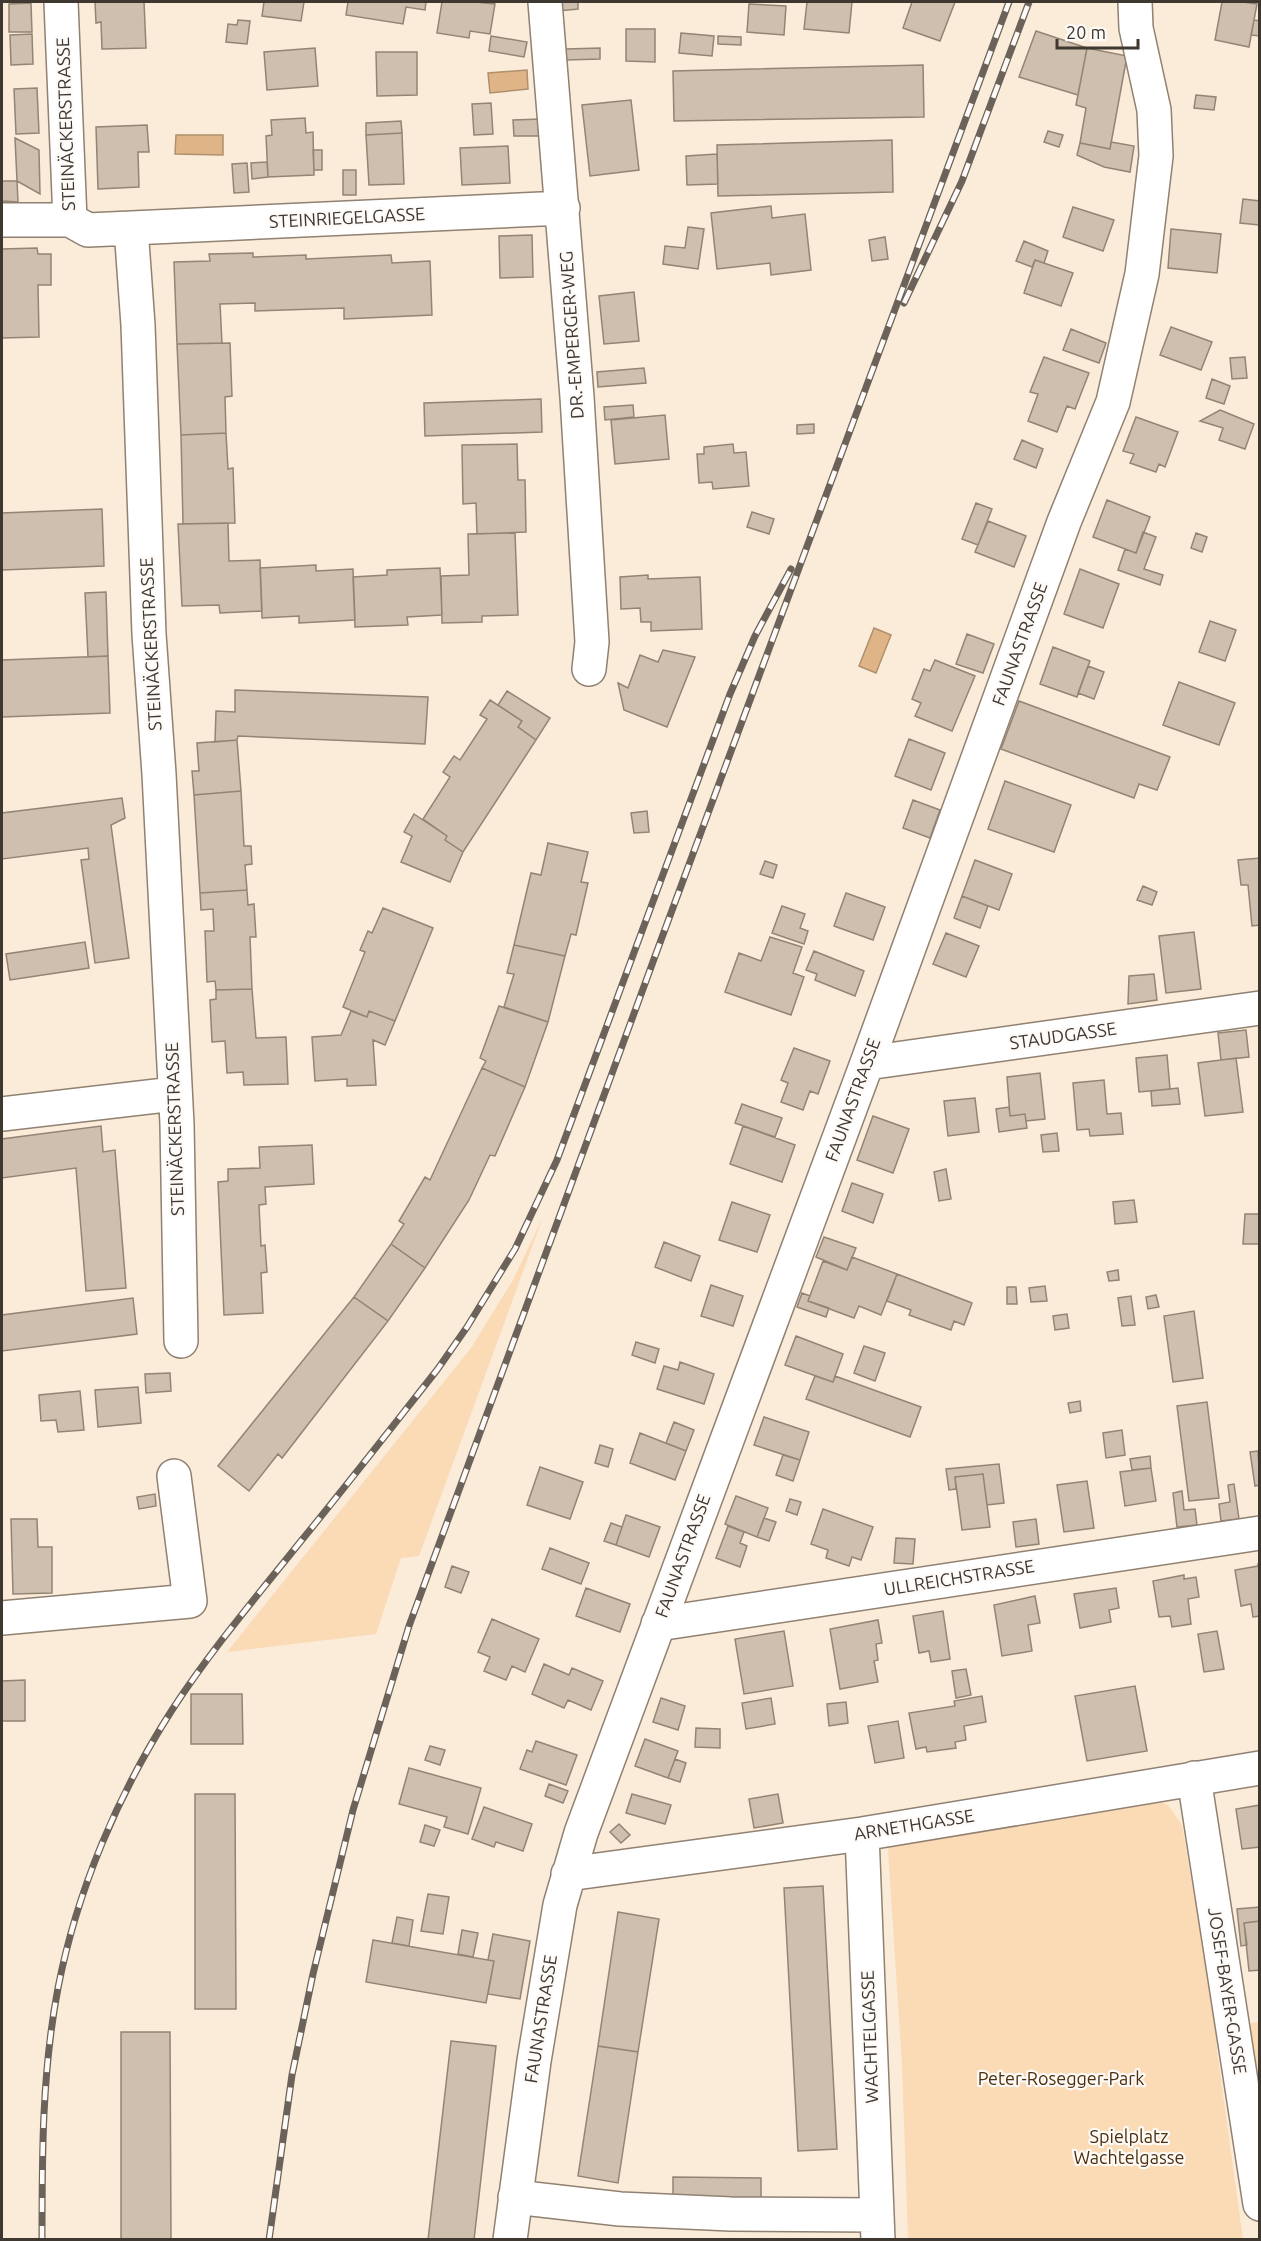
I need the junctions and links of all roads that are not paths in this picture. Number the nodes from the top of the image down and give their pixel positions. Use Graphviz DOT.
graph roads {
  1 [pos="61,2"];
  2 [pos="545,2"];
  3 [pos="1135,2"];
  4 [pos="563,208"];
  5 [pos="2,220"];
  6 [pos="70,220"];
  7 [pos="131,228"];
  8 [pos="589,669"];
  9 [pos="1260,1008"];
  10 [pos="867,1063"];
  11 [pos="174,1094"];
  12 [pos="2,1114"];
  13 [pos="181,1341"];
  14 [pos="174,1476"];
  15 [pos="1260,1533"];
  16 [pos="2,1618"];
  17 [pos="658,1624"];
  18 [pos="1260,1768"];
  19 [pos="1194,1778"];
  20 [pos="862,1834"];
  21 [pos="568,1874"];
  22 [pos="514,2197"];
  23 [pos="1260,2204"];
  24 [pos="877,2227"];
  25 [pos="510,2240"];
  1 -- 6 [label="street, STEINÄCKERSTRASSE"];
  2 -- 4 [label="street, DR.-EMPERGER-WEG"];
  3 -- 10 [label="street, FAUNASTRASSE"];
  4 -- 7 [label="street, STEINRIEGELGASSE"];
  4 -- 8 [label="street, DR.-EMPERGER-WEG"];
  5 -- 6 [label="street"];
  6 -- 7 [label="street, STEINÄCKERSTRASSE"];
  7 -- 11 [label="street, STEINÄCKERSTRASSE"];
  9 -- 10 [label="street, STAUDGASSE"];
  10 -- 17 [label="street, FAUNASTRASSE"];
  11 -- 12 [label="street"];
  11 -- 13 [label="street, STEINÄCKERSTRASSE"];
  14 -- 16 [label="street"];
  15 -- 17 [label="street, ULLREICHSTRASSE"];
  17 -- 21 [label="street, FAUNASTRASSE"];
  18 -- 19 [label="street, ARNETHGASSE"];
  19 -- 20 [label="street, ARNETHGASSE"];
  19 -- 23 [label="street, JOSEF-BAYER-GASSE"];
  20 -- 21 [label="street, ARNETHGASSE"];
  20 -- 24 [label="street, WACHTELGASSE"];
  21 -- 22 [label="street, FAUNASTRASSE"];
  22 -- 24 [label="street"];
  22 -- 25 [label="street, FAUNASTRASSE"];
}
